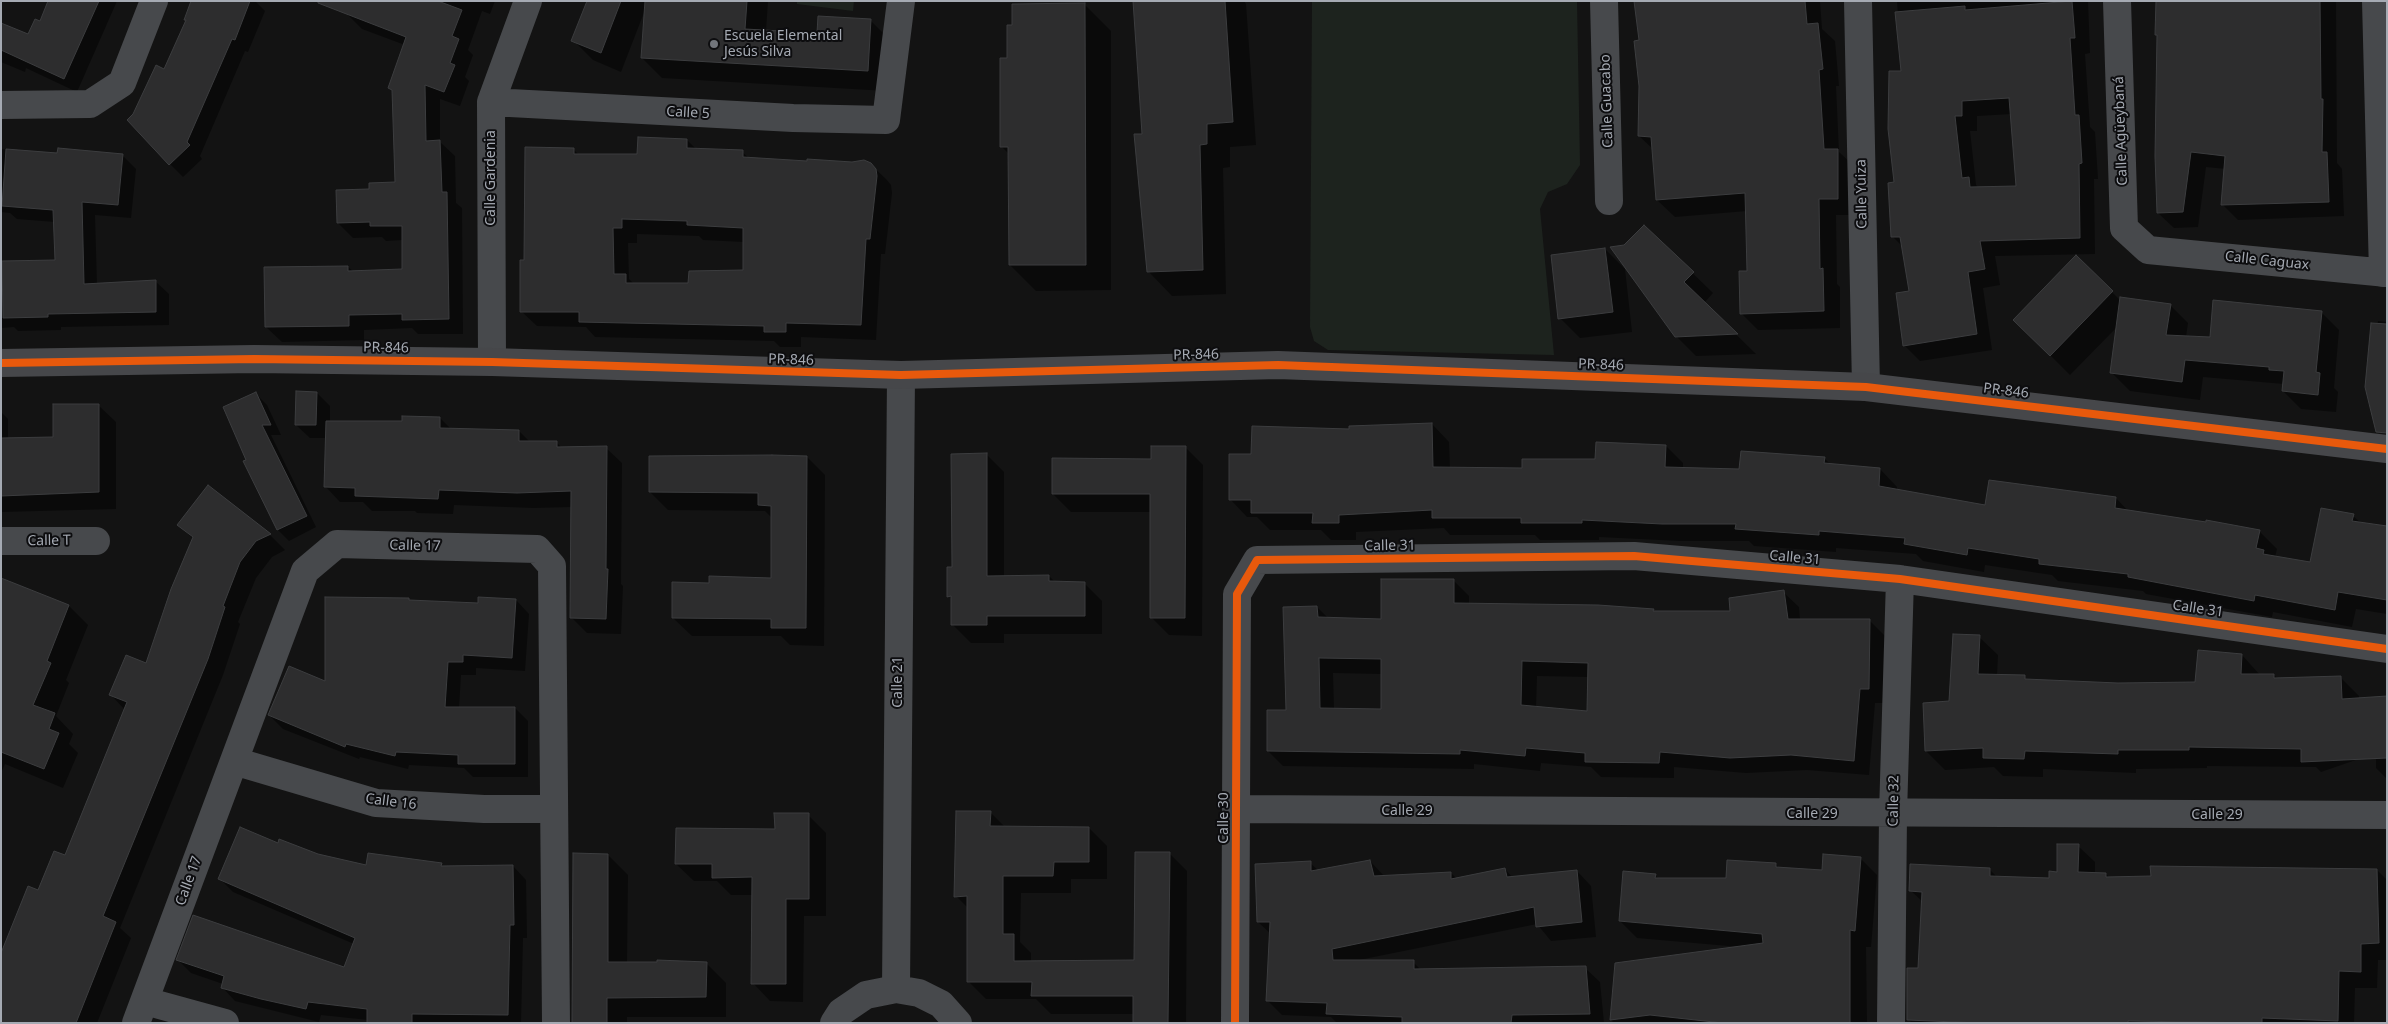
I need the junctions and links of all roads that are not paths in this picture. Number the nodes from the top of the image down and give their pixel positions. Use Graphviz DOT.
graph roads {
  1 [pos="154,1"];
  2 [pos="528,1"];
  3 [pos="901,1"];
  4 [pos="1604,1"];
  5 [pos="1858,1"];
  6 [pos="2118,1"];
  7 [pos="2376,1"];
  8 [pos="491,102"];
  9 [pos="1,105"];
  10 [pos="1610,201"];
  11 [pos="2148,250"];
  12 [pos="2385,273"];
  13 [pos="492,362"];
  14 [pos="1,363"];
  15 [pos="901,375"];
  16 [pos="1866,387"];
  17 [pos="2387,449"];
  18 [pos="96,540"];
  19 [pos="1,541"];
  20 [pos="1900,579"];
  21 [pos="1237,614"];
  22 [pos="2387,649"];
  23 [pos="234,761"];
  24 [pos="553,809"];
  25 [pos="1237,809"];
  26 [pos="1893,814"];
  27 [pos="2387,815"];
  28 [pos="896,989"];
  29 [pos="140,1012"];
  30 [pos="225,1023"];
  31 [pos="556,1023"];
  32 [pos="834,1023"];
  33 [pos="958,1023"];
  34 [pos="1234,1023"];
  35 [pos="1891,1023"];
  1 -- 9 [label="street"];
  2 -- 8 [label="street, Calle Gardenia"];
  3 -- 8 [label="street, Calle 5"];
  4 -- 10 [label="street, Calle Guacabo"];
  5 -- 16 [label="street, Calle Yuiza"];
  6 -- 11 [label="street, Calle Agüeybaná"];
  7 -- 12 [label="street"];
  8 -- 13 [label="street, Calle Gardenia"];
  11 -- 12 [label="street, Calle Caguax"];
  13 -- 14 [label="street, PR-846 / PR-846"];
  13 -- 15 [label="street, PR-846 / PR-846"];
  15 -- 16 [label="street, PR-846 / PR-846"];
  15 -- 28 [label="street, Calle 21"];
  16 -- 17 [label="street, PR-846 / PR-846"];
  18 -- 19 [label="street, Calle T"];
  20 -- 21 [label="street, Calle 31"];
  20 -- 22 [label="street, Calle 31"];
  20 -- 26 [label="street, Calle 32"];
  21 -- 25 [label="street, Calle 30"];
  23 -- 24 [label="street, Calle 16"];
  23 -- 24 [label="street, Calle 17"];
  23 -- 29 [label="street, Calle 17"];
  24 -- 31 [label="street, Calle 17"];
  25 -- 26 [label="street, Calle 29"];
  25 -- 34 [label="street, Calle 30"];
  26 -- 27 [label="street, Calle 29"];
  26 -- 35 [label="street, Calle 32"];
  28 -- 32 [label="street"];
  28 -- 33 [label="street"];
  29 -- 30 [label="street"];
}
